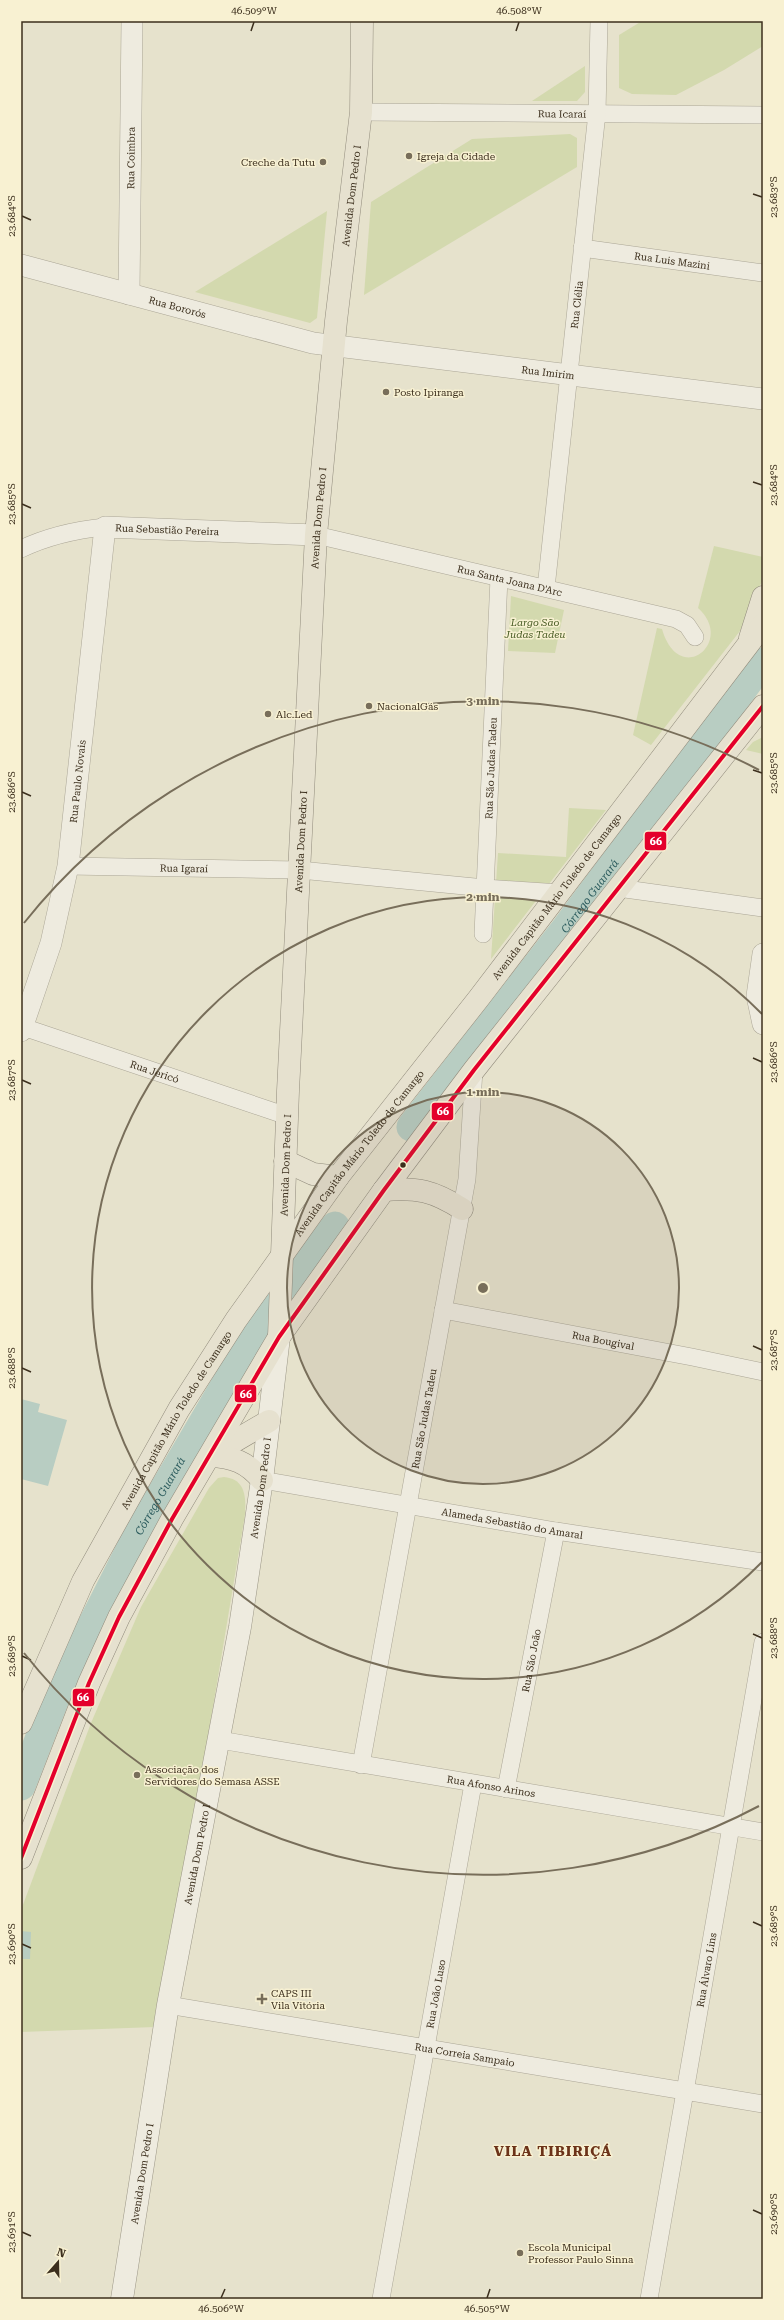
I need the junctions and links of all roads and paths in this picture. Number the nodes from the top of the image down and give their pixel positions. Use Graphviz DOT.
graph roads {
  1 [pos="132,21"];
  2 [pos="362,21"];
  3 [pos="599,21"];
  4 [pos="361,112"];
  5 [pos="597,113"];
  6 [pos="763,115"];
  7 [pos="582,248"];
  8 [pos="21,265"];
  9 [pos="763,273"];
  10 [pos="129,294"];
  11 [pos="334,346"];
  12 [pos="569,375"];
  13 [pos="763,399"];
  14 [pos="105,527"];
  15 [pos="316,535"];
  16 [pos="21,549"];
  17 [pos="499,578"];
  18 [pos="546,588"];
  19 [pos="763,597"];
  20 [pos="763,625"];
  21 [pos="695,637"];
  22 [pos="746,650"];
  23 [pos="763,706"];
  24 [pos="755,724"];
  25 [pos="68,866"];
  26 [pos="300,870"];
  27 [pos="485,888"];
  28 [pos="618,888"];
  29 [pos="560,892"];
  30 [pos="763,908"];
  31 [pos="483,934"];
  32 [pos="763,954"];
  33 [pos="763,1024"];
  34 [pos="22,1029"];
  35 [pos="474,1070"];
  36 [pos="287,1116"];
  37 [pos="285,1161"];
  38 [pos="338,1177"];
  39 [pos="384,1190"];
  40 [pos="462,1209"];
  41 [pos="282,1256"];
  42 [pos="443,1310"];
  43 [pos="279,1328"];
  44 [pos="763,1372"];
  45 [pos="269,1421"];
  46 [pos="210,1456"];
  47 [pos="262,1480"];
  48 [pos="407,1505"];
  49 [pos="556,1531"];
  50 [pos="763,1562"];
  51 [pos="763,1642"];
  52 [pos="21,1723"];
  53 [pos="220,1740"];
  54 [pos="361,1765"];
  55 [pos="473,1784"];
  56 [pos="506,1789"];
  57 [pos="731,1827"];
  58 [pos="763,1832"];
  59 [pos="21,1858"];
  60 [pos="168,2005"];
  61 [pos="424,2047"];
  62 [pos="685,2091"];
  63 [pos="763,2104"];
  64 [pos="122,2299"];
  65 [pos="380,2299"];
  66 [pos="649,2299"];
  1 -- 10 [label="street, Rua Coimbra"];
  2 -- 4 [label="main road, Avenida Dom Pedro I"];
  3 -- 5 [label="street, Rua Clélia"];
  4 -- 5 [label="street, Rua Icaraí"];
  4 -- 11 [label="main road, Avenida Dom Pedro I"];
  5 -- 6 [label="street, Rua Icaraí"];
  5 -- 7 [label="street, Rua Clélia"];
  7 -- 9 [label="street, Rua Luis Mazini"];
  7 -- 12 [label="street, Rua Clélia"];
  8 -- 10 [label="street, Rua Bororós"];
  10 -- 11 [label="street, Rua Bororós"];
  11 -- 12 [label="street, Rua Imirim"];
  11 -- 15 [label="main road, Avenida Dom Pedro I"];
  12 -- 13 [label="street, Rua Imirim"];
  12 -- 18 [label="street, Rua Clélia"];
  14 -- 15 [label="street, Rua Sebastião Pereira"];
  14 -- 16 [label="street, Rua Sebastião Pereira"];
  14 -- 25 [label="street, Rua Paulo Novais"];
  15 -- 17 [label="street, Rua Santa Joana D'Arc"];
  15 -- 26 [label="main road, Avenida Dom Pedro I"];
  17 -- 18 [label="street, Rua Santa Joana D'Arc"];
  17 -- 27 [label="street, Rua São Judas Tadeu"];
  18 -- 21 [label="street, Rua Santa Joana D'Arc"];
  19 -- 22 [label="main road"];
  20 -- 22 [label="main road, Avenida Capitão Mário Toledo de Camargo"];
  22 -- 29 [label="main road, Avenida Capitão Mário Toledo de Camargo"];
  23 -- 24 [label="main road"];
  24 -- 28 [label="main road"];
  25 -- 26 [label="street, Rua Igaraí"];
  25 -- 34 [label="street, Rua Paulo Novais"];
  26 -- 27 [label="street, Rua Igaraí"];
  26 -- 36 [label="main road, Avenida Dom Pedro I"];
  27 -- 29 [label="street, Rua Igaraí"];
  27 -- 31 [label="street, Rua São Judas Tadeu"];
  28 -- 30 [label="street"];
  28 -- 35 [label="main road"];
  29 -- 38 [label="main road, Avenida Capitão Mário Toledo de Camargo"];
  32 -- 33 [label="street"];
  34 -- 36 [label="street, Rua Jericó"];
  35 -- 39 [label="main road"];
  35 -- 40 [label="street, Rua São Judas Tadeu"];
  36 -- 37 [label="main road, Avenida Dom Pedro I"];
  37 -- 38 [label="main road"];
  37 -- 41 [label="main road, Avenida Dom Pedro I"];
  38 -- 41 [label="main road, Avenida Capitão Mário Toledo de Camargo"];
  39 -- 40 [label="main road"];
  39 -- 43 [label="main road"];
  40 -- 42 [label="street, Rua São Judas Tadeu"];
  41 -- 43 [label="main road, Avenida Dom Pedro I"];
  41 -- 52 [label="main road, Avenida Capitão Mário Toledo de Camargo"];
  42 -- 44 [label="street, Rua Bougival"];
  42 -- 48 [label="street, Rua São Judas Tadeu"];
  43 -- 45 [label="main road, Avenida Dom Pedro I"];
  43 -- 46 [label="main road"];
  45 -- 46 [label="main road"];
  45 -- 47 [label="main road, Avenida Dom Pedro I"];
  46 -- 47 [label="main road"];
  46 -- 59 [label="main road"];
  47 -- 48 [label="street, Alameda Sebastião do Amaral"];
  47 -- 53 [label="main road, Avenida Dom Pedro I"];
  48 -- 49 [label="street, Alameda Sebastião do Amaral"];
  48 -- 54 [label="street, Rua São Judas Tadeu"];
  49 -- 50 [label="street, Alameda Sebastião do Amaral"];
  49 -- 56 [label="street, Rua São João"];
  51 -- 57 [label="street, Rua Álvaro Lins"];
  53 -- 54 [label="street, Rua Afonso Arinos"];
  53 -- 60 [label="main road, Avenida Dom Pedro I"];
  54 -- 55 [label="street, Rua Afonso Arinos"];
  55 -- 56 [label="street, Rua Afonso Arinos"];
  55 -- 61 [label="street, Rua João Luso"];
  56 -- 57 [label="street, Rua Afonso Arinos"];
  57 -- 58 [label="street, Rua Afonso Arinos"];
  57 -- 62 [label="street, Rua Álvaro Lins"];
  60 -- 61 [label="street, Rua Correia Sampaio"];
  60 -- 64 [label="main road, Avenida Dom Pedro I"];
  61 -- 62 [label="street, Rua Correia Sampaio"];
  61 -- 65 [label="street, Rua João Luso"];
  62 -- 63 [label="street, Rua Correia Sampaio"];
  62 -- 66 [label="street, Rua Álvaro Lins"];
}
